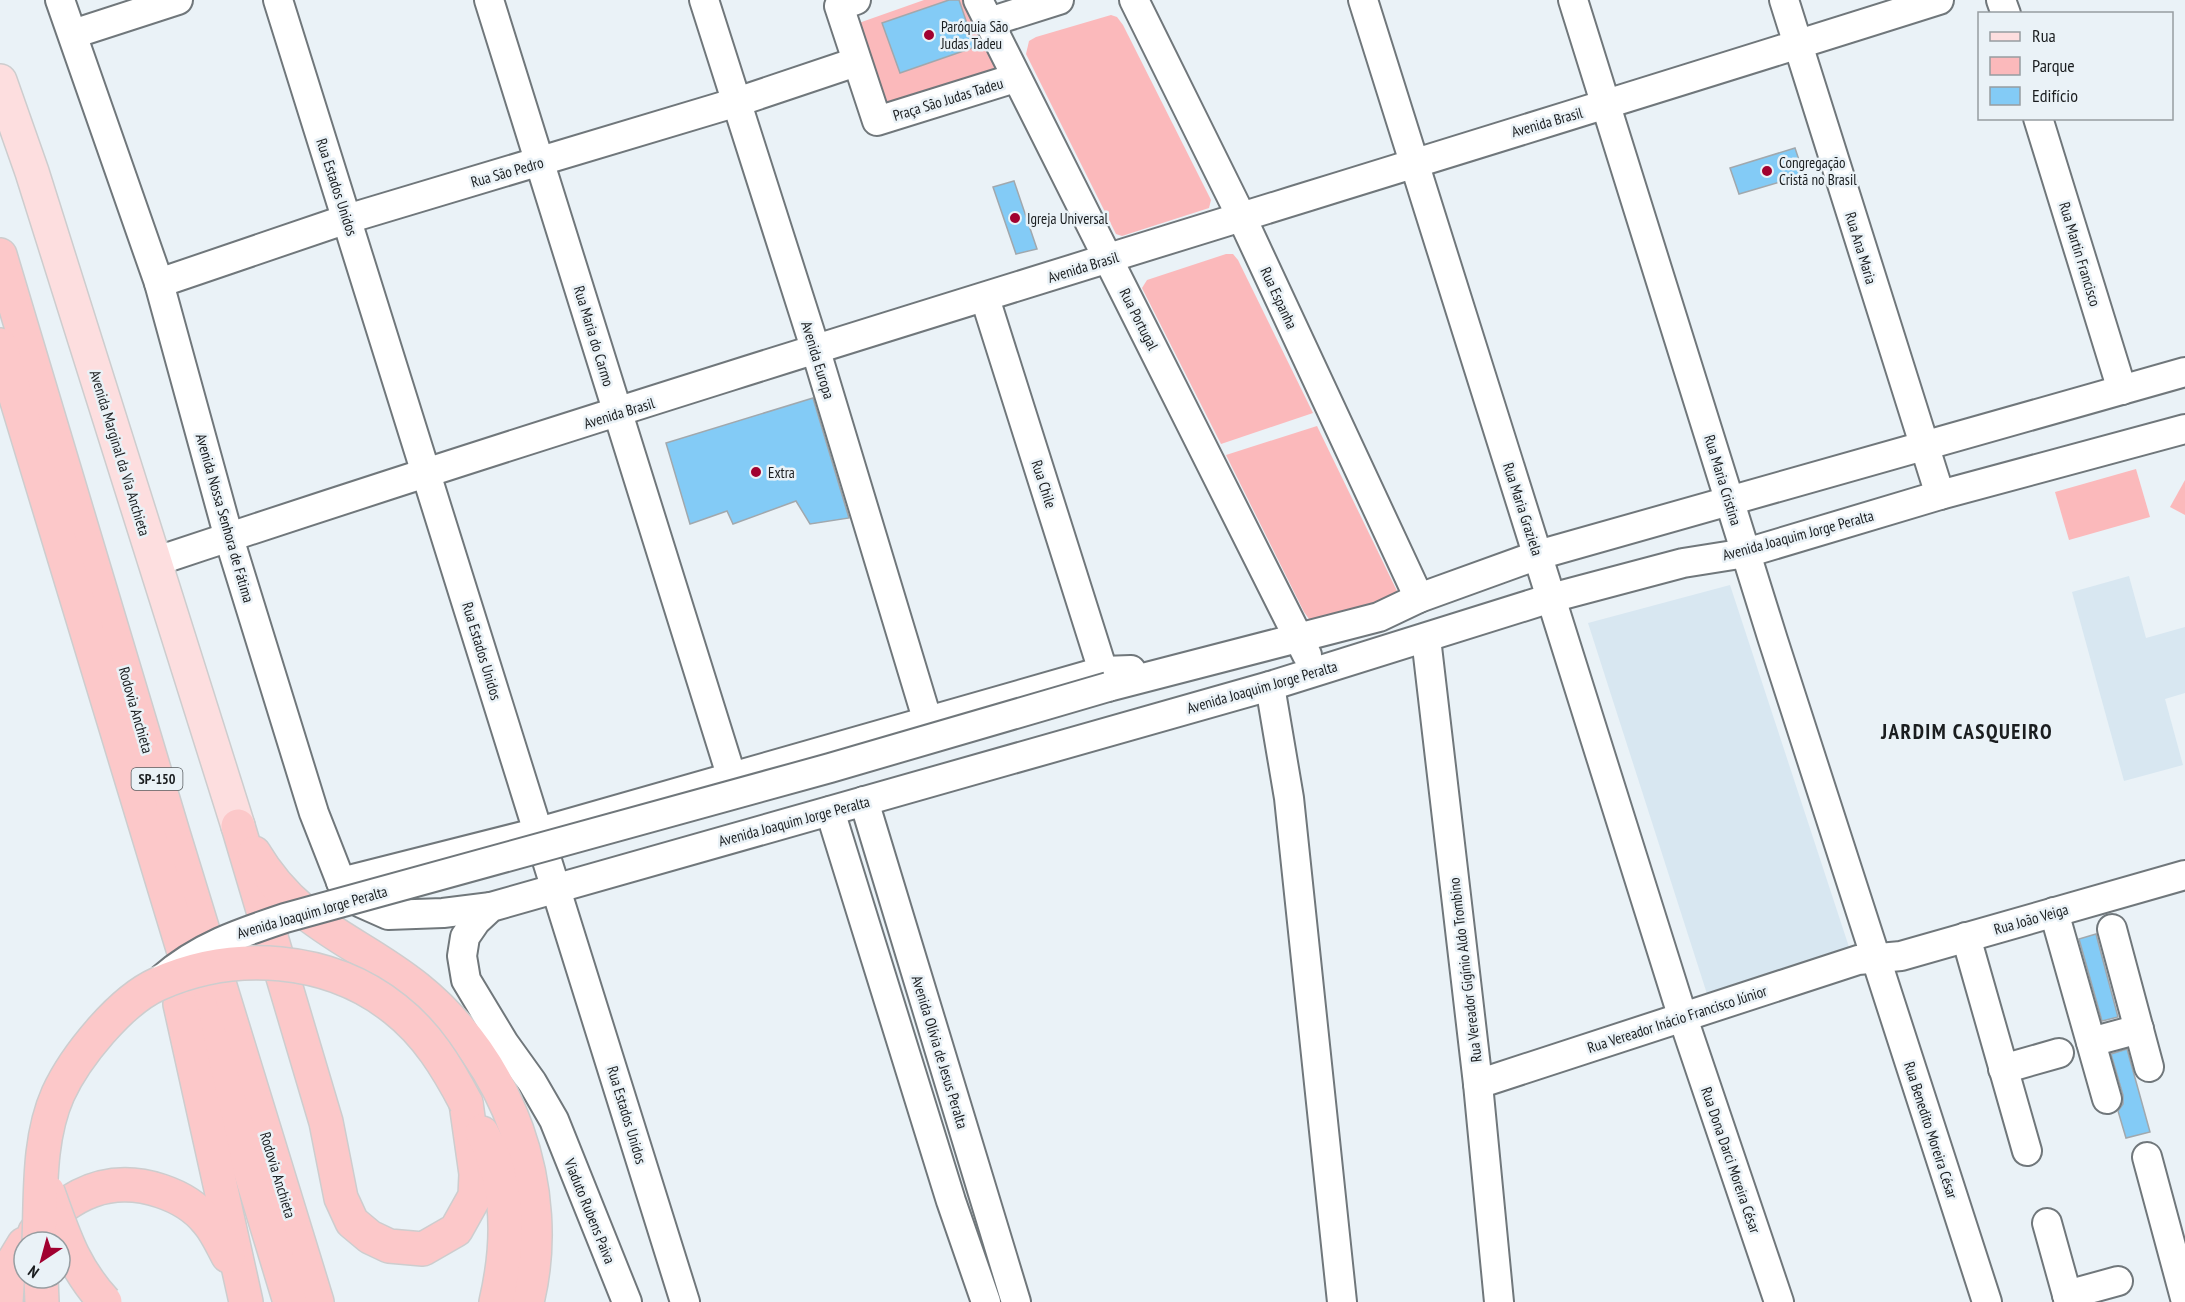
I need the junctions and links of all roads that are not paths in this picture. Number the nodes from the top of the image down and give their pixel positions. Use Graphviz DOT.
graph roads {
  1 [pos="60,0"];
  2 [pos="178,0"];
  3 [pos="278,0"];
  4 [pos="489,0"];
  5 [pos="704,0"];
  6 [pos="856,0"];
  7 [pos="1059,0"];
  8 [pos="1134,0"];
  9 [pos="1362,0"];
  10 [pos="1573,0"];
  11 [pos="1784,0"];
  12 [pos="1939,0"];
  13 [pos="984,11"];
  14 [pos="73,34"];
  15 [pos="1798,44"];
  16 [pos="856,62"];
  17 [pos="1015,78"];
  18 [pos="0,81"];
  19 [pos="734,103"];
  20 [pos="1607,105"];
  21 [pos="2039,120"];
  22 [pos="1414,161"];
  23 [pos="541,162"];
  24 [pos="1242,218"];
  25 [pos="347,219"];
  26 [pos="0,255"];
  27 [pos="1109,259"];
  28 [pos="159,283"];
  29 [pos="985,298"];
  30 [pos="0,345"];
  31 [pos="816,351"];
  32 [pos="2185,372"];
  33 [pos="2122,390"];
  34 [pos="618,414"];
  35 [pos="2185,429"];
  36 [pos="1923,446"];
  37 [pos="426,471"];
  38 [pos="1940,495"];
  39 [pos="1730,501"];
  40 [pos="229,537"];
  41 [pos="1746,553"];
  42 [pos="1538,555"];
  43 [pos="154,562"];
  44 [pos="1419,598"];
  45 [pos="1551,598"];
  46 [pos="1299,638"];
  47 [pos="1426,638"];
  48 [pos="1313,673"];
  49 [pos="1106,679"];
  50 [pos="1270,686"];
  51 [pos="928,722"];
  52 [pos="731,775"];
  53 [pos="864,801"];
  54 [pos="830,811"];
  55 [pos="238,826"];
  56 [pos="148,831"];
  57 [pos="539,832"];
  58 [pos="2185,875"];
  59 [pos="341,882"];
  60 [pos="556,887"];
  61 [pos="491,907"];
  62 [pos="2054,912"];
  63 [pos="2112,929"];
  64 [pos="1966,937"];
  65 [pos="1876,958"];
  66 [pos="156,985"];
  67 [pos="1683,1018"];
  68 [pos="2139,1029"];
  69 [pos="2091,1042"];
  70 [pos="504,1043"];
  71 [pos="2059,1053"];
  72 [pos="2149,1067"];
  73 [pos="2003,1069"];
  74 [pos="948,1078"];
  75 [pos="1478,1084"];
  76 [pos="916,1087"];
  77 [pos="2107,1099"];
  78 [pos="465,1102"];
  79 [pos="2027,1151"];
  80 [pos="2147,1157"];
  81 [pos="42,1174"];
  82 [pos="2047,1223"];
  83 [pos="40,1230"];
  84 [pos="2181,1264"];
  85 [pos="10,1275"];
  86 [pos="2118,1281"];
  87 [pos="244,1289"];
  88 [pos="2185,1298"];
  89 [pos="2068,1299"];
  90 [pos="105,1302"];
  91 [pos="290,1302"];
  92 [pos="317,1302"];
  93 [pos="496,1302"];
  94 [pos="527,1302"];
  95 [pos="627,1302"];
  96 [pos="685,1302"];
  97 [pos="986,1302"];
  98 [pos="1016,1302"];
  99 [pos="1342,1302"];
  100 [pos="1499,1302"];
  101 [pos="1779,1302"];
  102 [pos="1987,1302"];
  1 -- 14 [label="street, Avenida Nossa Senhora de Fátima"];
  2 -- 14 [label="street"];
  3 -- 25 [label="street, Rua Estados Unidos"];
  4 -- 23 [label="street, Rua Maria do Carmo"];
  5 -- 19 [label="street, Avenida Europa"];
  6 -- 16 [label="street, Praça São Judas Tadeu"];
  7 -- 13 [label="street"];
  8 -- 24 [label="street, Rua Espanha"];
  9 -- 22 [label="street, Rua Maria Graziela"];
  10 -- 20 [label="street, Rua Maria Cristina"];
  11 -- 15 [label="street, Rua Ana Maria"];
  12 -- 15 [label="street, Avenida Brasil"];
  13 -- 17 [label="street, Rua Portugal"];
  14 -- 28 [label="street, Avenida Nossa Senhora de Fátima"];
  15 -- 20 [label="street, Avenida Brasil"];
  15 -- 36 [label="street, Rua Ana Maria"];
  16 -- 17 [label="street, Praça São Judas Tadeu"];
  16 -- 19 [label="street, Rua São Pedro"];
  17 -- 27 [label="street, Rua Portugal"];
  18 -- 43 [label="main road, Avenida Marginal da Via Anchieta"];
  19 -- 23 [label="street, Rua São Pedro"];
  19 -- 31 [label="street, Avenida Europa"];
  20 -- 22 [label="street, Avenida Brasil"];
  20 -- 39 [label="street, Rua Maria Cristina"];
  21 -- 33 [label="street, Rua Martin Francisco"];
  22 -- 24 [label="street, Avenida Brasil"];
  22 -- 42 [label="street, Rua Maria Graziela"];
  23 -- 25 [label="street, Rua São Pedro"];
  23 -- 34 [label="street, Rua Maria do Carmo"];
  24 -- 27 [label="street, Avenida Brasil"];
  24 -- 44 [label="street, Rua Espanha"];
  25 -- 28 [label="street, Rua São Pedro"];
  25 -- 37 [label="street, Rua Estados Unidos"];
  26 -- 92 [label="highway, Rodovia Anchieta / SP-150"];
  27 -- 29 [label="street, Avenida Brasil"];
  27 -- 46 [label="street, Rua Portugal"];
  28 -- 40 [label="street, Avenida Nossa Senhora de Fátima"];
  29 -- 31 [label="street, Avenida Brasil"];
  29 -- 49 [label="street, Rua Chile"];
  30 -- 56 [label="highway, Rodovia Anchieta / SP-150"];
  31 -- 34 [label="street, Avenida Brasil"];
  31 -- 51 [label="street, Avenida Europa"];
  32 -- 33 [label="street, Avenida Joaquim Jorge Peralta"];
  33 -- 36 [label="street, Avenida Joaquim Jorge Peralta"];
  34 -- 37 [label="street, Avenida Brasil"];
  34 -- 52 [label="street, Rua Maria do Carmo"];
  35 -- 38 [label="street, Avenida Joaquim Jorge Peralta"];
  36 -- 38 [label="street, Rua Ana Maria"];
  36 -- 39 [label="street, Avenida Joaquim Jorge Peralta"];
  37 -- 40 [label="street, Avenida Brasil"];
  37 -- 57 [label="street, Rua Estados Unidos"];
  38 -- 41 [label="street, Avenida Joaquim Jorge Peralta"];
  39 -- 41 [label="street, Rua Maria Cristina"];
  39 -- 42 [label="street, Avenida Joaquim Jorge Peralta"];
  40 -- 43 [label="street, Avenida Brasil"];
  40 -- 59 [label="street, Avenida Nossa Senhora de Fátima"];
  41 -- 45 [label="street, Avenida Joaquim Jorge Peralta"];
  41 -- 65 [label="street, Rua Maria Cristina"];
  42 -- 44 [label="street, Avenida Joaquim Jorge Peralta"];
  42 -- 45 [label="street, Rua Maria Graziela"];
  43 -- 55 [label="main road, Avenida Marginal da Via Anchieta"];
  44 -- 46 [label="street, Avenida Joaquim Jorge Peralta"];
  45 -- 47 [label="street, Avenida Joaquim Jorge Peralta"];
  45 -- 67 [label="street, Rua Maria Graziela"];
  46 -- 48 [label="street, Rua Portugal"];
  46 -- 49 [label="street, Avenida Joaquim Jorge Peralta"];
  47 -- 48 [label="street, Avenida Joaquim Jorge Peralta"];
  47 -- 75 [label="street, Rua Vereador Gigínio Aldo Trombino"];
  48 -- 50 [label="street, Avenida Joaquim Jorge Peralta"];
  49 -- 51 [label="street, Avenida Joaquim Jorge Peralta"];
  49 -- 66 [label="street, Avenida Joaquim Jorge Peralta, bridge"];
  50 -- 53 [label="street, Avenida Joaquim Jorge Peralta"];
  50 -- 99 [label="street"];
  51 -- 52 [label="street, Avenida Joaquim Jorge Peralta"];
  52 -- 57 [label="street, Avenida Joaquim Jorge Peralta"];
  53 -- 54 [label="street, Avenida Joaquim Jorge Peralta"];
  53 -- 74 [label="street, Avenida Olívia de Jesus Peralta"];
  54 -- 60 [label="street, Avenida Joaquim Jorge Peralta"];
  54 -- 76 [label="street"];
  55 -- 78 [label="highway"];
  55 -- 94 [label="highway"];
  56 -- 87 [label="highway"];
  56 -- 91 [label="highway, Rodovia Anchieta / SP-150"];
  57 -- 59 [label="street, Avenida Joaquim Jorge Peralta"];
  57 -- 60 [label="street, Rua Estados Unidos"];
  58 -- 62 [label="street, Rua João Veiga"];
  59 -- 61 [label="street, Avenida Nossa Senhora de Fátima"];
  60 -- 61 [label="street, Avenida Joaquim Jorge Peralta"];
  60 -- 96 [label="street, Rua Estados Unidos"];
  61 -- 70 [label="street, Avenida Joaquim Jorge Peralta"];
  62 -- 64 [label="street, Rua João Veiga"];
  62 -- 69 [label="street"];
  63 -- 68 [label="street"];
  64 -- 65 [label="street, Rua João Veiga"];
  64 -- 73 [label="street"];
  65 -- 67 [label="street, Rua Vereador Inácio Francisco Júnior"];
  65 -- 102 [label="street, Rua Benedito Moreira César"];
  66 -- 78 [label="highway, bridge"];
  66 -- 81 [label="highway, bridge"];
  67 -- 75 [label="street, Rua Vereador Inácio Francisco Júnior"];
  67 -- 101 [label="street, Rua Dona Darci Moreira César"];
  68 -- 69 [label="street"];
  68 -- 72 [label="street"];
  69 -- 77 [label="street"];
  70 -- 95 [label="street, Viaduto Rubens Paiva"];
  71 -- 73 [label="street"];
  73 -- 79 [label="street"];
  74 -- 76 [label="street"];
  74 -- 98 [label="street, Avenida Olívia de Jesus Peralta"];
  75 -- 100 [label="street, Rua Vereador Gigínio Aldo Trombino"];
  76 -- 97 [label="street"];
  78 -- 93 [label="highway"];
  80 -- 84 [label="street"];
  81 -- 83 [label="highway, bridge"];
  81 -- 90 [label="highway, bridge"];
  82 -- 89 [label="street"];
  84 -- 88 [label="street"];
  85 -- 87 [label="highway"];
  86 -- 89 [label="street"];
}
